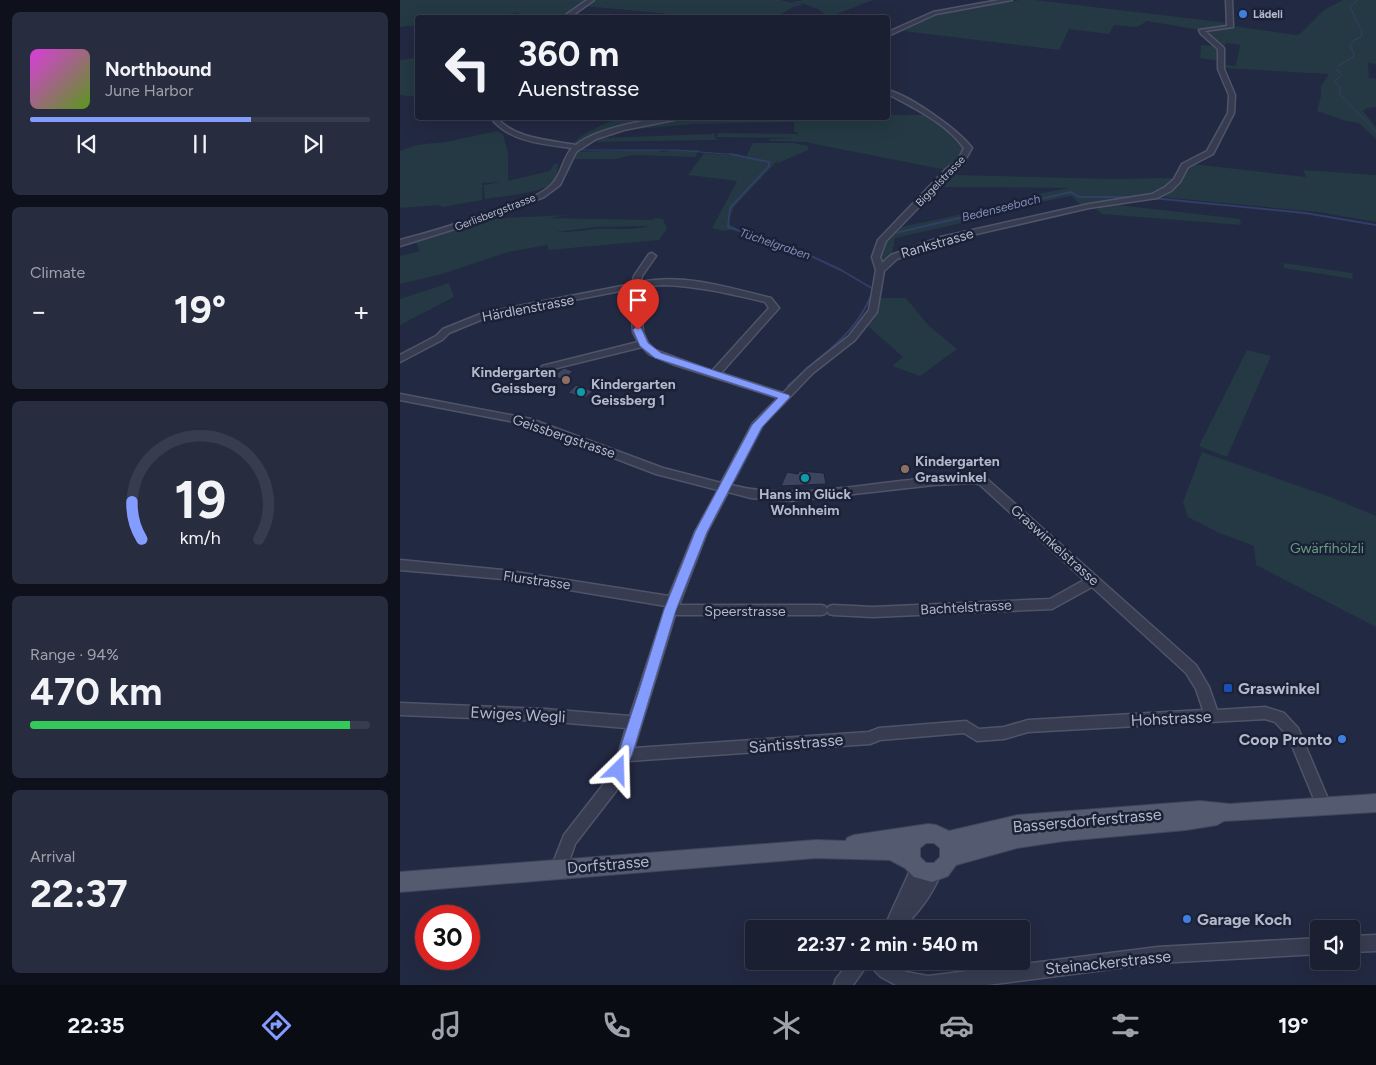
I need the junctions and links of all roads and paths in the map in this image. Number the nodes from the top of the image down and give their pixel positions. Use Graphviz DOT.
graph roads {
  1 [pos="591,0"];
  2 [pos="1009,0"];
  3 [pos="1229,0"];
  4 [pos="568,15"];
  5 [pos="890,33"];
  6 [pos="890,93"];
  7 [pos="496,120"];
  8 [pos="671,120"];
  9 [pos="578,147"];
  10 [pos="400,243"];
  11 [pos="652,256"];
  12 [pos="880,270"];
  13 [pos="636,286"];
  14 [pos="644,344"];
  15 [pos="400,359"];
  16 [pos="546,368"];
  17 [pos="715,374"];
  18 [pos="400,397"];
  19 [pos="785,397"];
  20 [pos="724,488"];
  21 [pos="400,565"];
  22 [pos="1094,580"];
  23 [pos="672,606"];
  24 [pos="827,610"];
  25 [pos="400,709"];
  26 [pos="1212,716"];
  27 [pos="635,723"];
  28 [pos="966,727"];
  29 [pos="625,755"];
  30 [pos="1376,802"];
  31 [pos="1324,806"];
  32 [pos="922,835"];
  33 [pos="816,849"];
  34 [pos="948,849"];
  35 [pos="559,868"];
  36 [pos="921,868"];
  37 [pos="400,882"];
  38 [pos="898,920"];
  39 [pos="1376,943"];
  40 [pos="1360,944"];
  41 [pos="1310,947"];
  42 [pos="854,970"];
  43 [pos="884,970"];
  44 [pos="842,985"];
  1 -- 4 [label="street"];
  2 -- 5 [label="street"];
  3 -- 12 [label="street, Rankstrasse"];
  6 -- 12 [label="street, Biggelstrasse"];
  7 -- 9 [label="street"];
  8 -- 9 [label="street, Gerlisbergstrasse"];
  9 -- 10 [label="street, Gerlisbergstrasse"];
  11 -- 13 [label="street"];
  12 -- 19 [label="street"];
  13 -- 14 [label="street"];
  13 -- 15 [label="street, Härdlenstrasse"];
  13 -- 17 [label="street, Härdlenstrasse"];
  14 -- 16 [label="street"];
  14 -- 17 [label="street"];
  17 -- 19 [label="street"];
  18 -- 20 [label="street, Geissbergstrasse"];
  19 -- 20 [label="street"];
  20 -- 22 [label="street, Graswinkelstrasse"];
  20 -- 23 [label="street"];
  21 -- 23 [label="street, Flurstrasse"];
  22 -- 24 [label="street, Bachtelstrasse"];
  22 -- 26 [label="street, Graswinkelstrasse"];
  23 -- 24 [label="street, Speerstrasse"];
  23 -- 27 [label="street"];
  25 -- 27 [label="street, Ewiges Wegli"];
  26 -- 28 [label="street, Hohstrasse"];
  26 -- 31 [label="street, Hohstrasse"];
  27 -- 29 [label="street"];
  28 -- 29 [label="street, Säntisstrasse"];
  29 -- 35 [label="street"];
  30 -- 31 [label="main road, Bassersdorferstrasse"];
  31 -- 34 [label="main road, Bassersdorferstrasse"];
  32 -- 33 [label="main road, Dorfstrasse"];
  32 -- 34 [label="main road"];
  32 -- 36 [label="main road"];
  33 -- 35 [label="main road, Dorfstrasse"];
  33 -- 36 [label="main road, Dorfstrasse"];
  34 -- 36 [label="main road"];
  35 -- 37 [label="main road, Dorfstrasse"];
  36 -- 38 [label="street"];
  39 -- 40 [label="street"];
  41 -- 43 [label="street, Steinackerstrasse"];
  42 -- 44 [label="street"];
}
